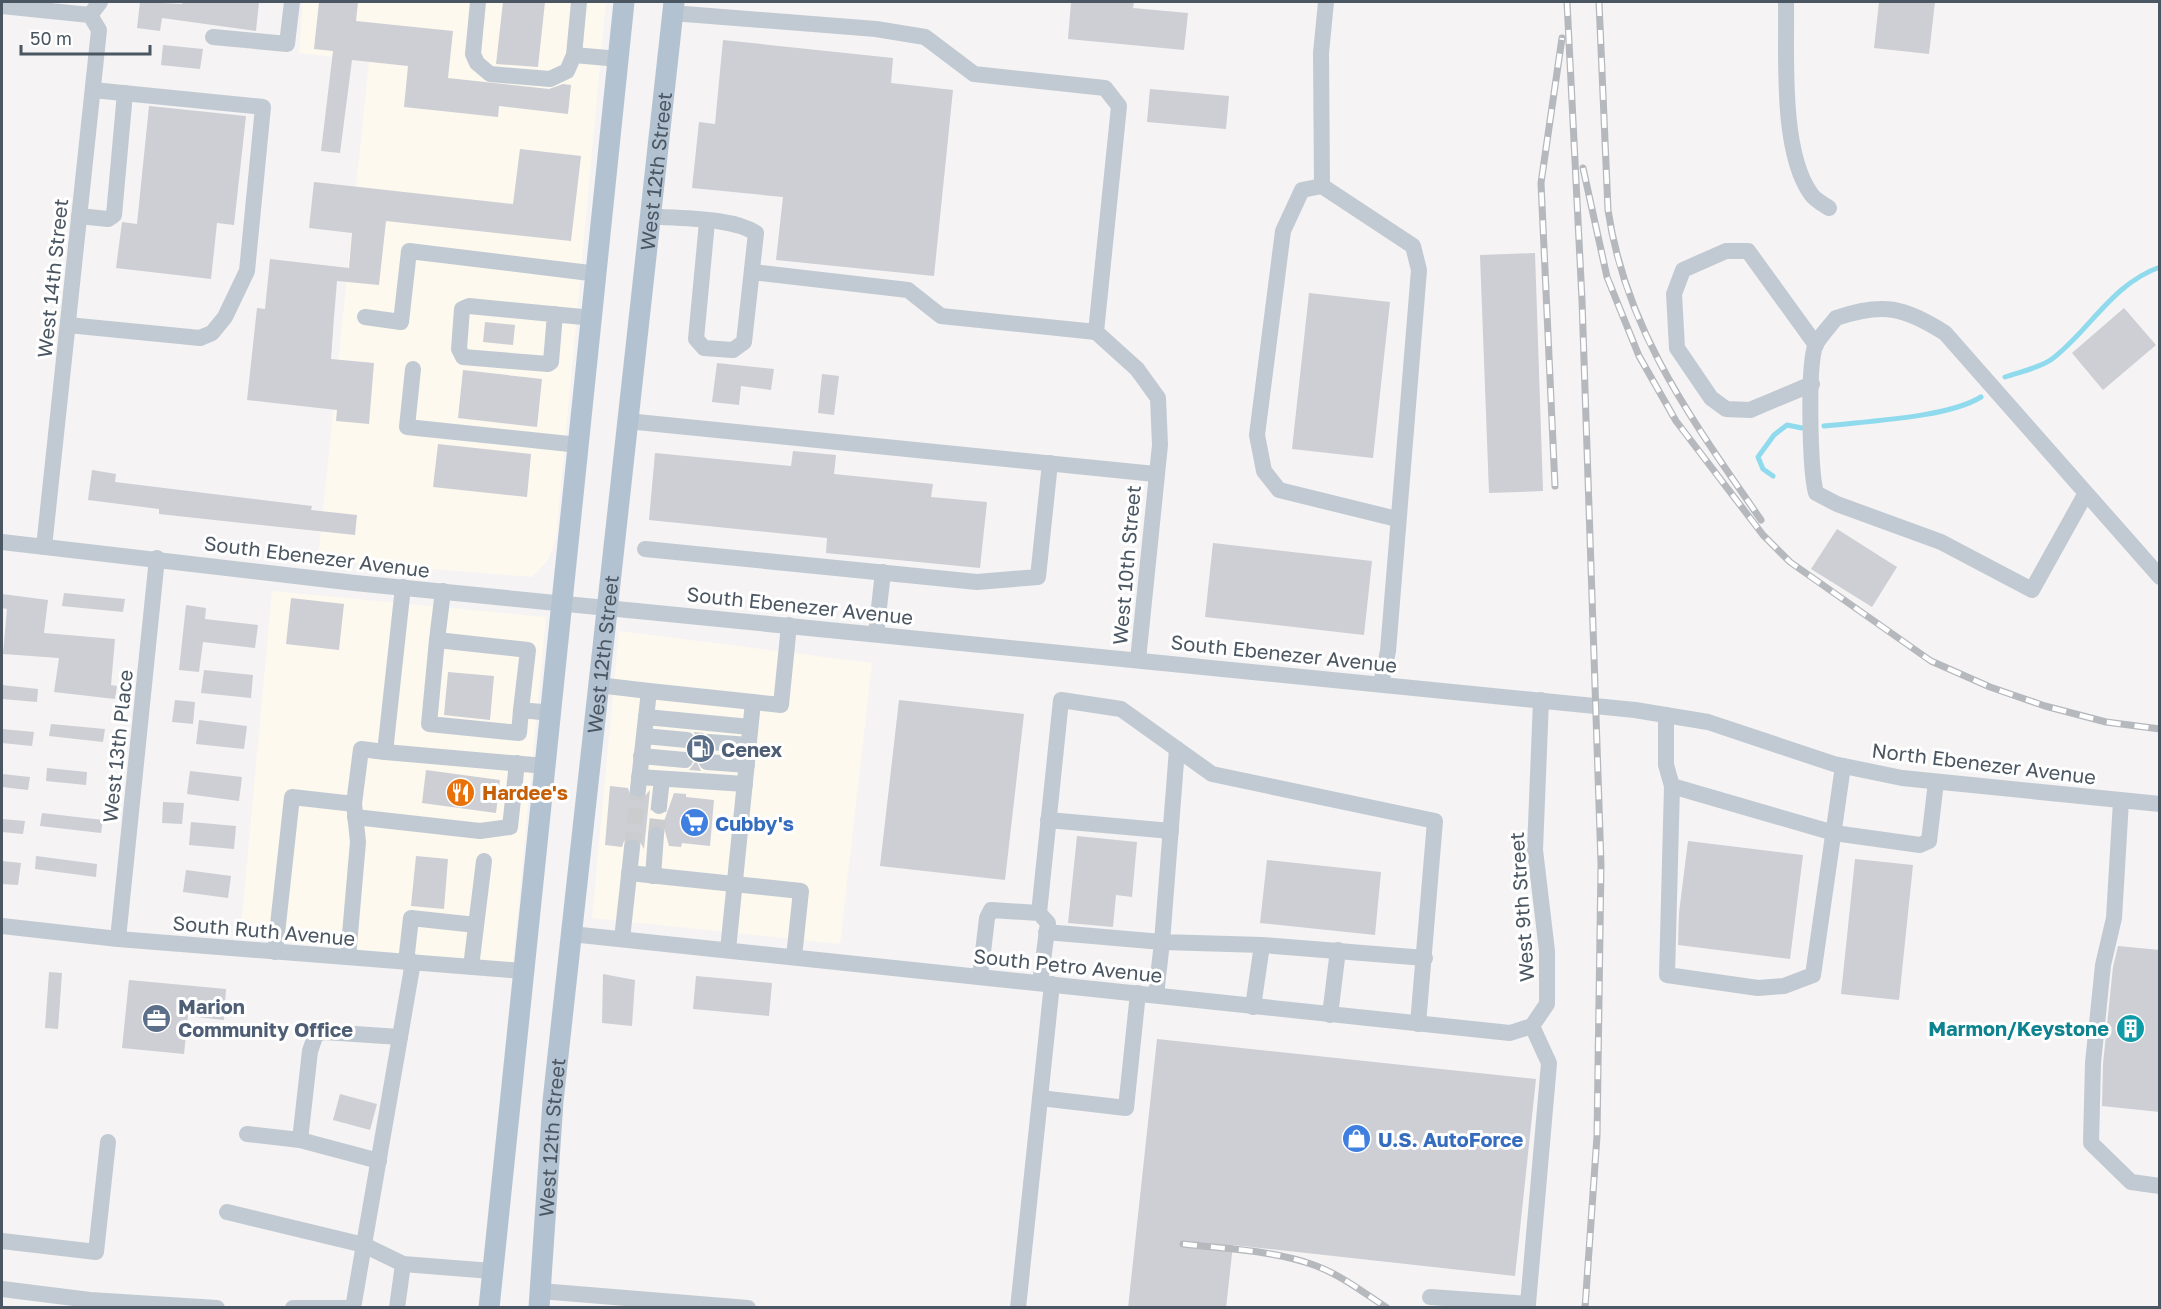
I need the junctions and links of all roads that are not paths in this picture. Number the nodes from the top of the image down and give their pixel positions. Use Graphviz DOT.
graph roads {
  1 [pos="100,2"];
  2 [pos="292,2"];
  3 [pos="478,2"];
  4 [pos="579,2"];
  5 [pos="624,2"];
  6 [pos="1326,2"];
  7 [pos="1786,2"];
  8 [pos="2,6"];
  9 [pos="673,7"];
  10 [pos="90,15"];
  11 [pos="213,37"];
  12 [pos="574,56"];
  13 [pos="619,59"];
  14 [pos="93,90"];
  15 [pos="125,93"];
  16 [pos="1322,186"];
  17 [pos="1829,208"];
  18 [pos="79,216"];
  19 [pos="649,216"];
  20 [pos="707,222"];
  21 [pos="752,272"];
  22 [pos="598,274"];
  23 [pos="555,314"];
  24 [pos="365,317"];
  25 [pos="593,318"];
  26 [pos="68,325"];
  27 [pos="1096,332"];
  28 [pos="1816,345"];
  29 [pos="413,369"];
  30 [pos="1812,384"];
  31 [pos="627,421"];
  32 [pos="579,445"];
  33 [pos="1050,463"];
  34 [pos="1155,474"];
  35 [pos="2086,493"];
  36 [pos="1396,519"];
  37 [pos="2,542"];
  38 [pos="44,547"];
  39 [pos="645,549"];
  40 [pos="157,558"];
  41 [pos="883,572"];
  42 [pos="2160,577"];
  43 [pos="403,587"];
  44 [pos="443,591"];
  45 [pos="563,603"];
  46 [pos="607,607"];
  47 [pos="789,625"];
  48 [pos="876,634"];
  49 [pos="437,640"];
  50 [pos="1138,660"];
  51 [pos="1382,684"];
  52 [pos="598,686"];
  53 [pos="649,691"];
  54 [pos="1541,700"];
  55 [pos="753,702"];
  56 [pos="1596,705"];
  57 [pos="521,710"];
  58 [pos="551,713"];
  59 [pos="1666,715"];
  60 [pos="646,717"];
  61 [pos="750,727"];
  62 [pos="644,736"];
  63 [pos="687,740"];
  64 [pos="709,742"];
  65 [pos="749,746"];
  66 [pos="1177,749"];
  67 [pos="385,752"];
  68 [pos="641,756"];
  69 [pos="685,760"];
  70 [pos="707,762"];
  71 [pos="517,764"];
  72 [pos="747,765"];
  73 [pos="545,766"];
  74 [pos="1843,766"];
  75 [pos="662,779"];
  76 [pos="1936,782"];
  77 [pos="745,784"];
  78 [pos="1672,786"];
  79 [pos="2121,801"];
  80 [pos="2160,804"];
  81 [pos="659,806"];
  82 [pos="355,811"];
  83 [pos="1048,820"];
  84 [pos="510,827"];
  85 [pos="538,830"];
  86 [pos="1170,831"];
  87 [pos="1834,833"];
  88 [pos="656,835"];
  89 [pos="632,848"];
  90 [pos="484,861"];
  91 [pos="629,873"];
  92 [pos="652,876"];
  93 [pos="735,884"];
  94 [pos="1039,913"];
  95 [pos="2,926"];
  96 [pos="476,926"];
  97 [pos="1046,932"];
  98 [pos="571,934"];
  99 [pos="118,939"];
  100 [pos="622,939"];
  101 [pos="1162,942"];
  102 [pos="1262,945"];
  103 [pos="728,950"];
  104 [pos="1338,950"];
  105 [pos="275,951"];
  106 [pos="348,957"];
  107 [pos="794,957"];
  108 [pos="1425,958"];
  109 [pos="410,962"];
  110 [pos="471,967"];
  111 [pos="523,971"];
  112 [pos="980,977"];
  113 [pos="1046,984"];
  114 [pos="1138,993"];
  115 [pos="1156,995"];
  116 [pos="1253,1007"];
  117 [pos="1330,1015"];
  118 [pos="1418,1023"];
  119 [pos="1532,1026"];
  120 [pos="400,1036"];
  121 [pos="1040,1098"];
  122 [pos="248,1134"];
  123 [pos="300,1140"];
  124 [pos="108,1142"];
  125 [pos="379,1161"];
  126 [pos="2160,1186"];
  127 [pos="227,1212"];
  128 [pos="2,1241"];
  129 [pos="364,1245"];
  130 [pos="403,1264"];
  131 [pos="492,1271"];
  132 [pos="2,1289"];
  133 [pos="1430,1297"];
  134 [pos="539,1300"];
  135 [pos="90,1304"];
  136 [pos="715,1306"];
  137 [pos="217,1308"];
  138 [pos="293,1308"];
  139 [pos="353,1308"];
  140 [pos="397,1308"];
  141 [pos="489,1308"];
  142 [pos="748,1308"];
  143 [pos="1018,1308"];
  1 -- 10 [label="street"];
  2 -- 11 [label="street"];
  3 -- 12 [label="street"];
  4 -- 12 [label="street"];
  5 -- 13 [label="main road"];
  6 -- 16 [label="street"];
  7 -- 17 [label="street"];
  8 -- 10 [label="street"];
  9 -- 19 [label="main road, West 12th Street"];
  9 -- 27 [label="street"];
  10 -- 14 [label="street, West 14th Street"];
  12 -- 13 [label="street"];
  13 -- 22 [label="main road"];
  14 -- 15 [label="street"];
  14 -- 18 [label="street, West 14th Street"];
  15 -- 18 [label="street"];
  15 -- 26 [label="street"];
  16 -- 36 [label="street"];
  16 -- 36 [label="street"];
  18 -- 26 [label="street, West 14th Street"];
  19 -- 20 [label="street"];
  19 -- 31 [label="main road, West 12th Street"];
  20 -- 21 [label="street"];
  20 -- 21 [label="street"];
  21 -- 27 [label="street"];
  22 -- 24 [label="street"];
  22 -- 25 [label="main road"];
  23 -- 23 [label="street"];
  23 -- 25 [label="street"];
  25 -- 32 [label="main road"];
  26 -- 38 [label="street, West 14th Street"];
  27 -- 34 [label="street, West 10th Street"];
  28 -- 30 [label="street"];
  28 -- 30 [label="street"];
  28 -- 35 [label="street"];
  29 -- 32 [label="street"];
  30 -- 35 [label="street"];
  31 -- 33 [label="street"];
  31 -- 46 [label="main road, West 12th Street"];
  32 -- 45 [label="main road"];
  33 -- 34 [label="street"];
  33 -- 41 [label="street"];
  34 -- 50 [label="street, West 10th Street"];
  35 -- 42 [label="street"];
  36 -- 51 [label="street"];
  37 -- 38 [label="street, South Ebenezer Avenue"];
  38 -- 40 [label="street, South Ebenezer Avenue"];
  39 -- 41 [label="street"];
  40 -- 43 [label="street, South Ebenezer Avenue"];
  40 -- 99 [label="street, West 13th Place"];
  41 -- 48 [label="street"];
  43 -- 44 [label="street, South Ebenezer Avenue"];
  43 -- 67 [label="street"];
  44 -- 45 [label="street, South Ebenezer Avenue"];
  44 -- 49 [label="street"];
  45 -- 46 [label="street, South Ebenezer Avenue"];
  45 -- 58 [label="main road"];
  46 -- 47 [label="street, South Ebenezer Avenue"];
  46 -- 52 [label="main road, West 12th Street"];
  47 -- 48 [label="street, South Ebenezer Avenue"];
  47 -- 55 [label="street"];
  48 -- 50 [label="street, South Ebenezer Avenue"];
  49 -- 57 [label="street"];
  49 -- 57 [label="street"];
  50 -- 51 [label="street, South Ebenezer Avenue"];
  51 -- 54 [label="street, South Ebenezer Avenue"];
  52 -- 53 [label="street"];
  52 -- 98 [label="main road, West 12th Street"];
  53 -- 55 [label="street"];
  53 -- 60 [label="street"];
  54 -- 56 [label="street, South Ebenezer Avenue"];
  54 -- 119 [label="street, West 9th Street"];
  55 -- 61 [label="street"];
  56 -- 59 [label="street, North Ebenezer Avenue"];
  57 -- 58 [label="street"];
  58 -- 73 [label="main road"];
  59 -- 74 [label="street, North Ebenezer Avenue"];
  59 -- 78 [label="street"];
  60 -- 61 [label="street"];
  60 -- 62 [label="street"];
  61 -- 65 [label="street"];
  62 -- 63 [label="street"];
  62 -- 68 [label="street"];
  64 -- 65 [label="street"];
  65 -- 72 [label="street"];
  66 -- 83 [label="street"];
  66 -- 86 [label="street"];
  66 -- 108 [label="street"];
  67 -- 71 [label="street"];
  67 -- 82 [label="street"];
  68 -- 69 [label="street"];
  68 -- 75 [label="street"];
  70 -- 72 [label="street"];
  71 -- 73 [label="street"];
  71 -- 84 [label="street"];
  72 -- 77 [label="street"];
  73 -- 85 [label="main road"];
  74 -- 76 [label="street, North Ebenezer Avenue"];
  74 -- 87 [label="street"];
  75 -- 77 [label="street"];
  75 -- 81 [label="street"];
  76 -- 79 [label="street, North Ebenezer Avenue"];
  76 -- 87 [label="street"];
  77 -- 93 [label="street"];
  78 -- 87 [label="street"];
  78 -- 87 [label="street"];
  79 -- 80 [label="street, North Ebenezer Avenue"];
  79 -- 126 [label="street"];
  82 -- 84 [label="street"];
  82 -- 105 [label="street"];
  82 -- 106 [label="street"];
  83 -- 86 [label="street"];
  83 -- 94 [label="street"];
  84 -- 85 [label="street"];
  85 -- 111 [label="main road"];
  86 -- 101 [label="street"];
  88 -- 92 [label="street"];
  89 -- 91 [label="street"];
  90 -- 96 [label="street"];
  91 -- 92 [label="street"];
  91 -- 100 [label="street"];
  92 -- 93 [label="street"];
  93 -- 103 [label="street"];
  93 -- 107 [label="street"];
  94 -- 97 [label="street"];
  94 -- 112 [label="street"];
  95 -- 99 [label="street, South Ruth Avenue"];
  96 -- 109 [label="street"];
  96 -- 110 [label="street"];
  97 -- 101 [label="street"];
  97 -- 113 [label="street"];
  98 -- 100 [label="street, South Petro Avenue"];
  98 -- 134 [label="main road, West 12th Street"];
  99 -- 105 [label="street, South Ruth Avenue"];
  100 -- 103 [label="street, South Petro Avenue"];
  101 -- 102 [label="street"];
  101 -- 115 [label="street"];
  102 -- 104 [label="street"];
  102 -- 116 [label="street"];
  103 -- 107 [label="street, South Petro Avenue"];
  104 -- 108 [label="street"];
  104 -- 117 [label="street"];
  105 -- 106 [label="street, South Ruth Avenue"];
  106 -- 109 [label="street, South Ruth Avenue"];
  107 -- 112 [label="street, South Petro Avenue"];
  108 -- 118 [label="street"];
  109 -- 110 [label="street, South Ruth Avenue"];
  109 -- 120 [label="street"];
  110 -- 111 [label="street, South Ruth Avenue"];
  111 -- 131 [label="main road"];
  112 -- 113 [label="street, South Petro Avenue"];
  113 -- 114 [label="street, South Petro Avenue"];
  113 -- 121 [label="street"];
  114 -- 115 [label="street, South Petro Avenue"];
  114 -- 121 [label="street"];
  115 -- 116 [label="street, South Petro Avenue"];
  116 -- 117 [label="street, South Petro Avenue"];
  117 -- 118 [label="street, South Petro Avenue"];
  118 -- 119 [label="street, South Petro Avenue"];
  119 -- 133 [label="street"];
  120 -- 123 [label="street"];
  120 -- 125 [label="street"];
  121 -- 143 [label="street"];
  122 -- 123 [label="street"];
  123 -- 125 [label="street"];
  124 -- 128 [label="street"];
  125 -- 129 [label="street"];
  127 -- 129 [label="street"];
  129 -- 130 [label="street"];
  129 -- 139 [label="street"];
  130 -- 131 [label="street"];
  130 -- 140 [label="street"];
  131 -- 141 [label="main road"];
  132 -- 135 [label="street"];
  134 -- 136 [label="street"];
  135 -- 137 [label="street"];
  136 -- 142 [label="street"];
  138 -- 139 [label="street"];
}
